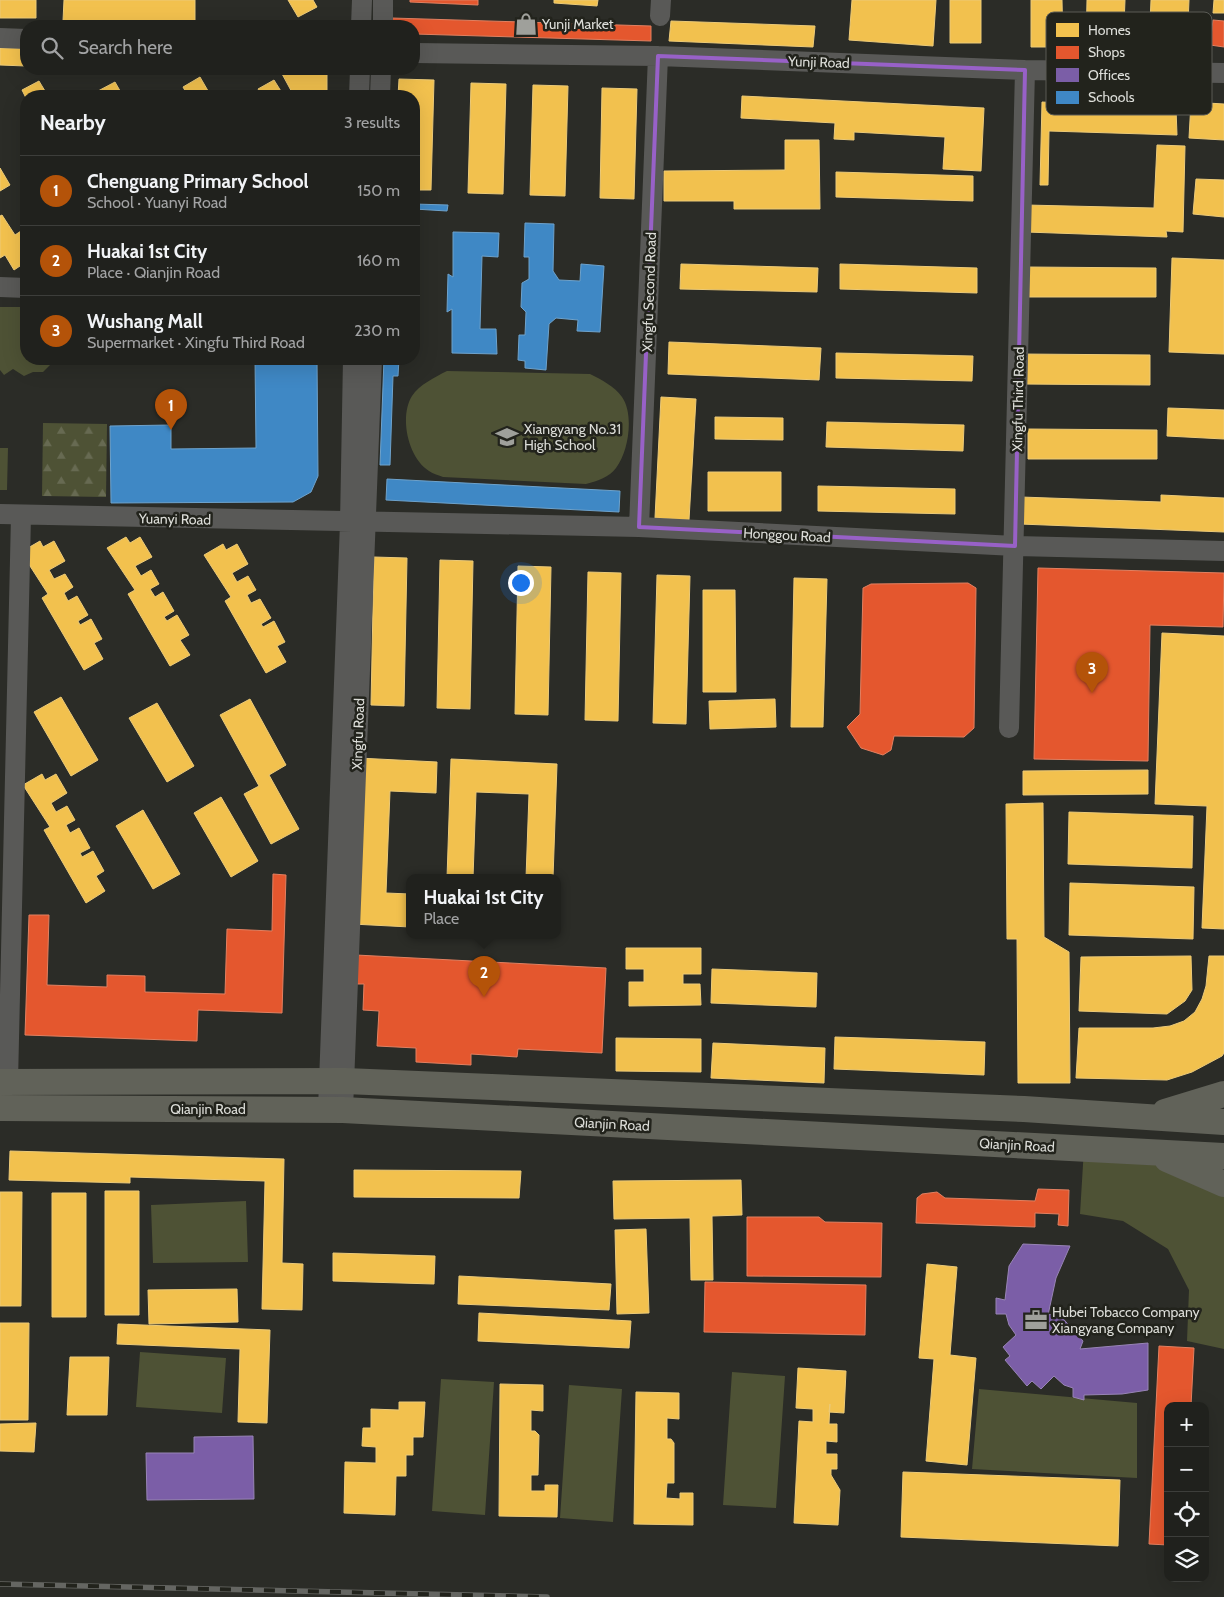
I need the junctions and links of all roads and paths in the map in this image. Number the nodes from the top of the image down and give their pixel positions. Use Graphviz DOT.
graph roads {
  1 [pos="362,0"];
  2 [pos="383,0"];
  3 [pos="361,20"];
  4 [pos="382,20"];
  5 [pos="0,38"];
  6 [pos="20,39"];
  7 [pos="420,52"];
  8 [pos="658,56"];
  9 [pos="1025,70"];
  10 [pos="1046,70"];
  11 [pos="360,75"];
  12 [pos="381,75"];
  13 [pos="359,90"];
  14 [pos="380,90"];
  15 [pos="0,287"];
  16 [pos="20,288"];
  17 [pos="353,365"];
  18 [pos="371,365"];
  19 [pos="0,514"];
  20 [pos="21,516"];
  21 [pos="358,522"];
  22 [pos="640,527"];
  23 [pos="1015,546"];
  24 [pos="1224,551"];
  25 [pos="1009,728"];
  26 [pos="338,1081"];
  27 [pos="4,1082"];
  28 [pos="1224,1094"];
  29 [pos="0,1108"];
  30 [pos="335,1109"];
  31 [pos="1144,1118"];
  32 [pos="1224,1122"];
  33 [pos="1153,1152"];
  34 [pos="1224,1156"];
  35 [pos="1224,1184"];
  1 -- 3 [label="street"];
  2 -- 4 [label="street"];
  5 -- 6 [label="street"];
  7 -- 8 [label="street, Yunji Road"];
  8 -- 9 [label="street, Yunji Road"];
  8 -- 22 [label="street, Xingfu Second Road"];
  9 -- 10 [label="street, Yunji Road"];
  9 -- 23 [label="street, Xingfu Third Road"];
  11 -- 13 [label="street"];
  12 -- 14 [label="street"];
  15 -- 16 [label="street"];
  17 -- 21 [label="street, Xingfu Road"];
  18 -- 21 [label="street, Xingfu Road"];
  19 -- 20 [label="street, Yuanyi Road"];
  20 -- 21 [label="street, Yuanyi Road"];
  20 -- 27 [label="street"];
  21 -- 22 [label="street, Honggou Road"];
  21 -- 26 [label="street, Xingfu Road"];
  22 -- 23 [label="street, Honggou Road"];
  23 -- 24 [label="street, Honggou Road"];
  23 -- 25 [label="street, Xingfu Third Road"];
  26 -- 27 [label="main road, Qianjin Road"];
  26 -- 30 [label="street, Xingfu Road"];
  26 -- 31 [label="main road, Qianjin Road"];
  28 -- 31 [label="main road"];
  29 -- 30 [label="main road, Qianjin Road"];
  30 -- 33 [label="main road, Qianjin Road"];
  31 -- 32 [label="main road, Qianjin Road"];
  33 -- 34 [label="main road, Qianjin Road"];
  33 -- 35 [label="main road"];
}
